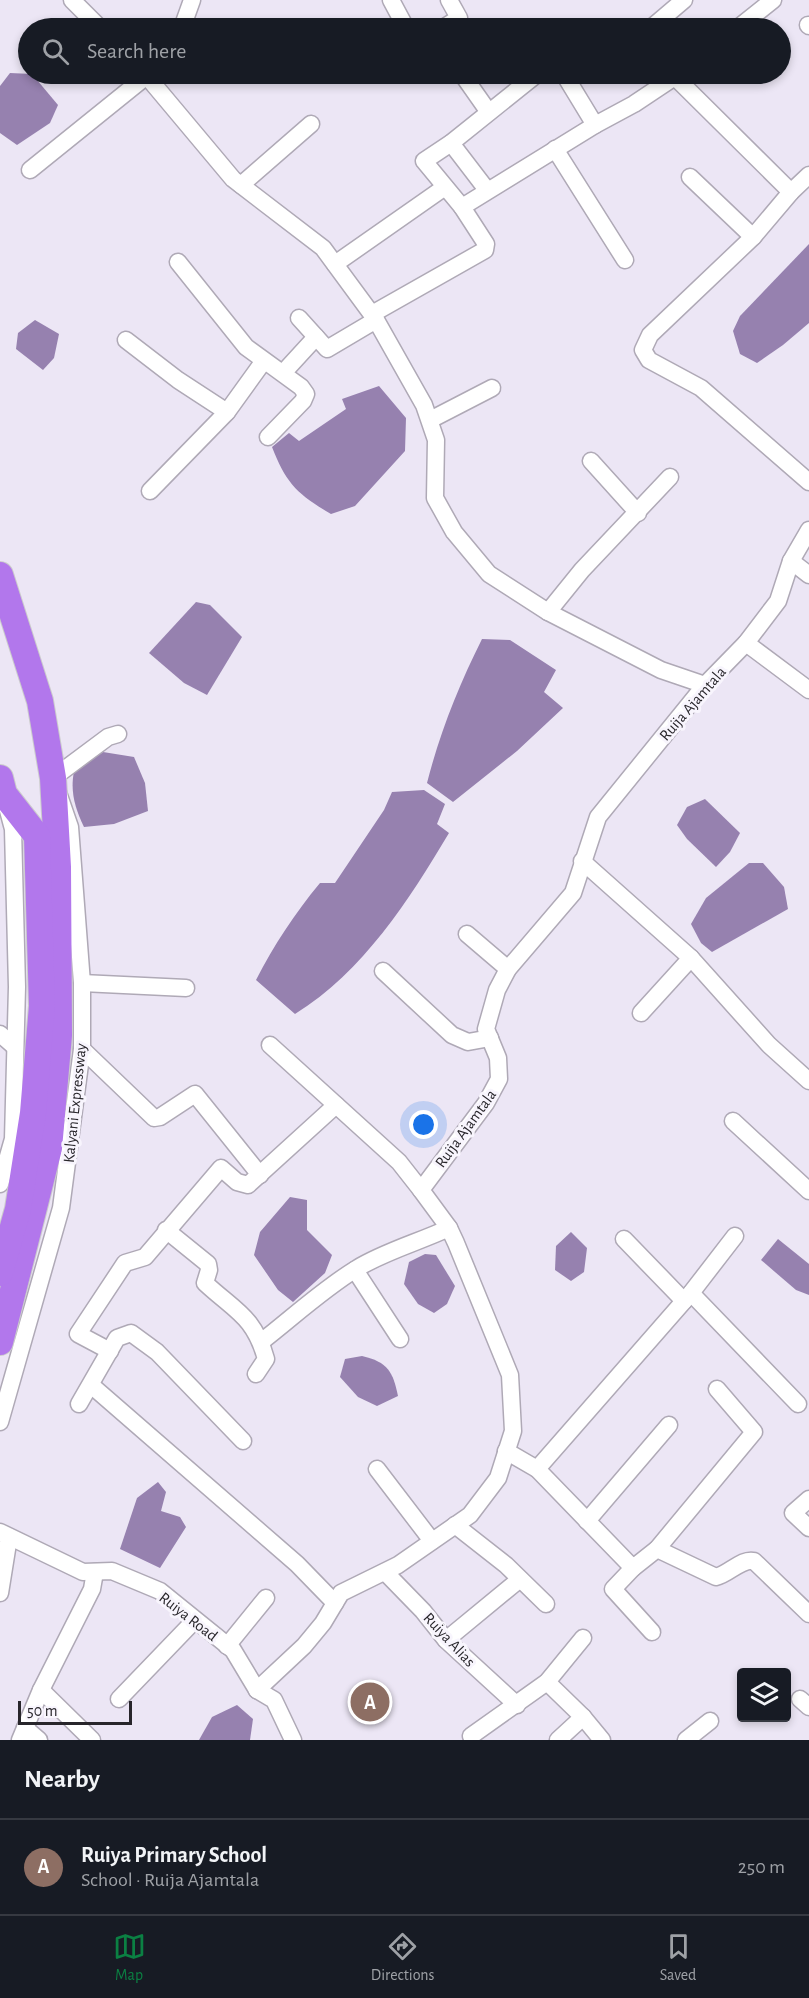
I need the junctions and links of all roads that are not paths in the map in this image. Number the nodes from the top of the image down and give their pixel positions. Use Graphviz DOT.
graph roads {
  1 [pos="72,0"];
  2 [pos="192,0"];
  3 [pos="391,0"];
  4 [pos="449,0"];
  5 [pos="684,0"];
  6 [pos="771,1"];
  7 [pos="90,18"];
  8 [pos="186,18"];
  9 [pos="401,18"];
  10 [pos="459,18"];
  11 [pos="663,18"];
  12 [pos="750,18"];
  13 [pos="135,84"];
  14 [pos="155,84"];
  15 [pos="469,84"];
  16 [pos="524,84"];
  17 [pos="570,84"];
  18 [pos="664,84"];
  19 [pos="686,84"];
  20 [pos="488,111"];
  21 [pos="311,124"];
  22 [pos="595,125"];
  23 [pos="451,143"];
  24 [pos="555,149"];
  25 [pos="30,170"];
  26 [pos="809,176"];
  27 [pos="690,177"];
  28 [pos="241,185"];
  29 [pos="444,187"];
  30 [pos="487,190"];
  31 [pos="791,192"];
  32 [pos="462,207"];
  33 [pos="753,237"];
  34 [pos="624,260"];
  35 [pos="178,262"];
  36 [pos="335,264"];
  37 [pos="374,317"];
  38 [pos="299,318"];
  39 [pos="316,337"];
  40 [pos="126,340"];
  41 [pos="263,362"];
  42 [pos="283,373"];
  43 [pos="492,388"];
  44 [pos="227,412"];
  45 [pos="430,420"];
  46 [pos="268,437"];
  47 [pos="591,461"];
  48 [pos="670,477"];
  49 [pos="809,482"];
  50 [pos="150,491"];
  51 [pos="638,513"];
  52 [pos="809,530"];
  53 [pos="791,561"];
  54 [pos="0,575"];
  55 [pos="809,576"];
  56 [pos="548,612"];
  57 [pos="746,643"];
  58 [pos="705,685"];
  59 [pos="809,690"];
  60 [pos="118,734"];
  61 [pos="53,778"];
  62 [pos="2,786"];
  63 [pos="582,861"];
  64 [pos="466,933"];
  65 [pos="691,958"];
  66 [pos="508,969"];
  67 [pos="383,971"];
  68 [pos="82,983"];
  69 [pos="186,988"];
  70 [pos="641,1013"];
  71 [pos="0,1034"];
  72 [pos="490,1038"];
  73 [pos="270,1045"];
  74 [pos="15,1047"];
  75 [pos="82,1049"];
  76 [pos="809,1081"];
  77 [pos="336,1105"];
  78 [pos="733,1121"];
  79 [pos="6,1135"];
  80 [pos="260,1175"];
  81 [pos="0,1184"];
  82 [pos="421,1190"];
  83 [pos="809,1191"];
  84 [pos="449,1228"];
  85 [pos="166,1230"];
  86 [pos="735,1236"];
  87 [pos="624,1239"];
  88 [pos="355,1270"];
  89 [pos="0,1273"];
  90 [pos="688,1297"];
  91 [pos="400,1339"];
  92 [pos="0,1342"];
  93 [pos="261,1342"];
  94 [pos="110,1351"];
  95 [pos="256,1374"];
  96 [pos="91,1385"];
  97 [pos="717,1389"];
  98 [pos="79,1404"];
  99 [pos="798,1404"];
  100 [pos="0,1422"];
  101 [pos="669,1425"];
  102 [pos="243,1441"];
  103 [pos="507,1451"];
  104 [pos="377,1468"];
  105 [pos="537,1469"];
  106 [pos="809,1499"];
  107 [pos="587,1521"];
  108 [pos="455,1525"];
  109 [pos="809,1528"];
  110 [pos="5,1535"];
  111 [pos="432,1541"];
  112 [pos="657,1549"];
  113 [pos="633,1568"];
  114 [pos="95,1572"];
  115 [pos="385,1572"];
  116 [pos="520,1579"];
  117 [pos="0,1593"];
  118 [pos="266,1598"];
  119 [pos="335,1603"];
  120 [pos="546,1604"];
  121 [pos="809,1614"];
  122 [pos="195,1620"];
  123 [pos="652,1632"];
  124 [pos="582,1638"];
  125 [pos="446,1640"];
  126 [pos="227,1646"];
  127 [pos="548,1682"];
  128 [pos="41,1690"];
  129 [pos="257,1690"];
  130 [pos="119,1699"];
  131 [pos="517,1705"];
  132 [pos="583,1717"];
  133 [pos="710,1721"];
  134 [pos="22,1734"];
  135 [pos="471,1737"];
  136 [pos="39,1740"];
  137 [pos="92,1740"];
  138 [pos="293,1740"];
  139 [pos="558,1740"];
  140 [pos="602,1740"];
  141 [pos="686,1740"];
  1 -- 7 [label="street"];
  2 -- 8 [label="street"];
  3 -- 9 [label="street"];
  4 -- 10 [label="street"];
  5 -- 11 [label="street"];
  6 -- 12 [label="street"];
  13 -- 25 [label="street"];
  14 -- 28 [label="street"];
  15 -- 20 [label="street"];
  16 -- 20 [label="street"];
  17 -- 22 [label="street"];
  18 -- 22 [label="street"];
  19 -- 31 [label="street"];
  20 -- 23 [label="street"];
  21 -- 28 [label="street"];
  22 -- 24 [label="street"];
  23 -- 29 [label="street"];
  23 -- 30 [label="street"];
  24 -- 30 [label="street"];
  24 -- 34 [label="street"];
  26 -- 31 [label="street"];
  27 -- 33 [label="street"];
  28 -- 36 [label="street"];
  29 -- 32 [label="street"];
  29 -- 36 [label="street"];
  30 -- 32 [label="street"];
  31 -- 33 [label="street"];
  32 -- 37 [label="street"];
  33 -- 49 [label="street"];
  35 -- 41 [label="street"];
  36 -- 37 [label="street"];
  37 -- 39 [label="street"];
  37 -- 45 [label="street"];
  38 -- 39 [label="street"];
  39 -- 42 [label="street"];
  40 -- 44 [label="street"];
  41 -- 42 [label="street"];
  41 -- 44 [label="street"];
  42 -- 46 [label="street"];
  43 -- 45 [label="street"];
  44 -- 50 [label="street"];
  45 -- 56 [label="street"];
  47 -- 51 [label="street"];
  48 -- 51 [label="street"];
  51 -- 56 [label="street"];
  52 -- 53 [label="street, Ruija Ajamtala"];
  53 -- 55 [label="street"];
  53 -- 57 [label="street, Ruija Ajamtala"];
  54 -- 61 [label="highway, Kalyani Expressway"];
  56 -- 58 [label="street"];
  57 -- 58 [label="street, Ruija Ajamtala"];
  57 -- 59 [label="street"];
  58 -- 63 [label="street, Ruija Ajamtala"];
  60 -- 61 [label="street"];
  61 -- 68 [label="street, Kalyani Expressway"];
  61 -- 92 [label="highway, Kalyani Expressway"];
  62 -- 74 [label="street"];
  62 -- 89 [label="highway"];
  63 -- 65 [label="street"];
  63 -- 66 [label="street, Ruija Ajamtala"];
  64 -- 66 [label="street"];
  65 -- 70 [label="street"];
  65 -- 76 [label="street"];
  66 -- 72 [label="street, Ruija Ajamtala"];
  67 -- 72 [label="street"];
  68 -- 69 [label="street"];
  68 -- 75 [label="street, Kalyani Expressway"];
  71 -- 74 [label="street"];
  72 -- 82 [label="street, Ruija Ajamtala"];
  73 -- 77 [label="street"];
  74 -- 79 [label="street"];
  75 -- 80 [label="street"];
  75 -- 100 [label="street, Kalyani Expressway"];
  77 -- 80 [label="street"];
  77 -- 82 [label="street"];
  78 -- 83 [label="street"];
  79 -- 81 [label="street"];
  80 -- 85 [label="street"];
  82 -- 84 [label="street"];
  84 -- 88 [label="street"];
  84 -- 103 [label="street"];
  85 -- 93 [label="street"];
  85 -- 94 [label="street"];
  86 -- 90 [label="street"];
  87 -- 90 [label="street"];
  88 -- 91 [label="street"];
  88 -- 93 [label="street"];
  90 -- 99 [label="street"];
  90 -- 105 [label="street"];
  93 -- 95 [label="street"];
  94 -- 96 [label="street"];
  94 -- 102 [label="street"];
  96 -- 98 [label="street"];
  96 -- 119 [label="street"];
  97 -- 112 [label="street"];
  101 -- 107 [label="street"];
  103 -- 105 [label="street"];
  103 -- 108 [label="street"];
  104 -- 111 [label="street"];
  105 -- 107 [label="street"];
  106 -- 109 [label="street"];
  107 -- 113 [label="street"];
  108 -- 111 [label="street"];
  108 -- 116 [label="street"];
  110 -- 114 [label="street, Ruiya Road"];
  110 -- 117 [label="street"];
  111 -- 115 [label="street"];
  112 -- 113 [label="street"];
  112 -- 121 [label="street"];
  113 -- 123 [label="street"];
  114 -- 122 [label="street, Ruiya Road"];
  114 -- 128 [label="street"];
  115 -- 119 [label="street"];
  115 -- 125 [label="street, Ruiya Alias"];
  116 -- 120 [label="street"];
  116 -- 125 [label="street"];
  118 -- 126 [label="street"];
  119 -- 129 [label="street"];
  122 -- 126 [label="street, Ruiya Road"];
  122 -- 130 [label="street"];
  124 -- 127 [label="street"];
  125 -- 131 [label="street, Ruiya Alias"];
  126 -- 129 [label="street, Ruiya Road"];
  127 -- 131 [label="street"];
  127 -- 132 [label="street"];
  128 -- 134 [label="street"];
  128 -- 137 [label="street"];
  129 -- 138 [label="street, Ruiya Road"];
  131 -- 135 [label="street"];
  132 -- 139 [label="street"];
  132 -- 140 [label="street"];
  133 -- 141 [label="street"];
  134 -- 136 [label="street"];
}
